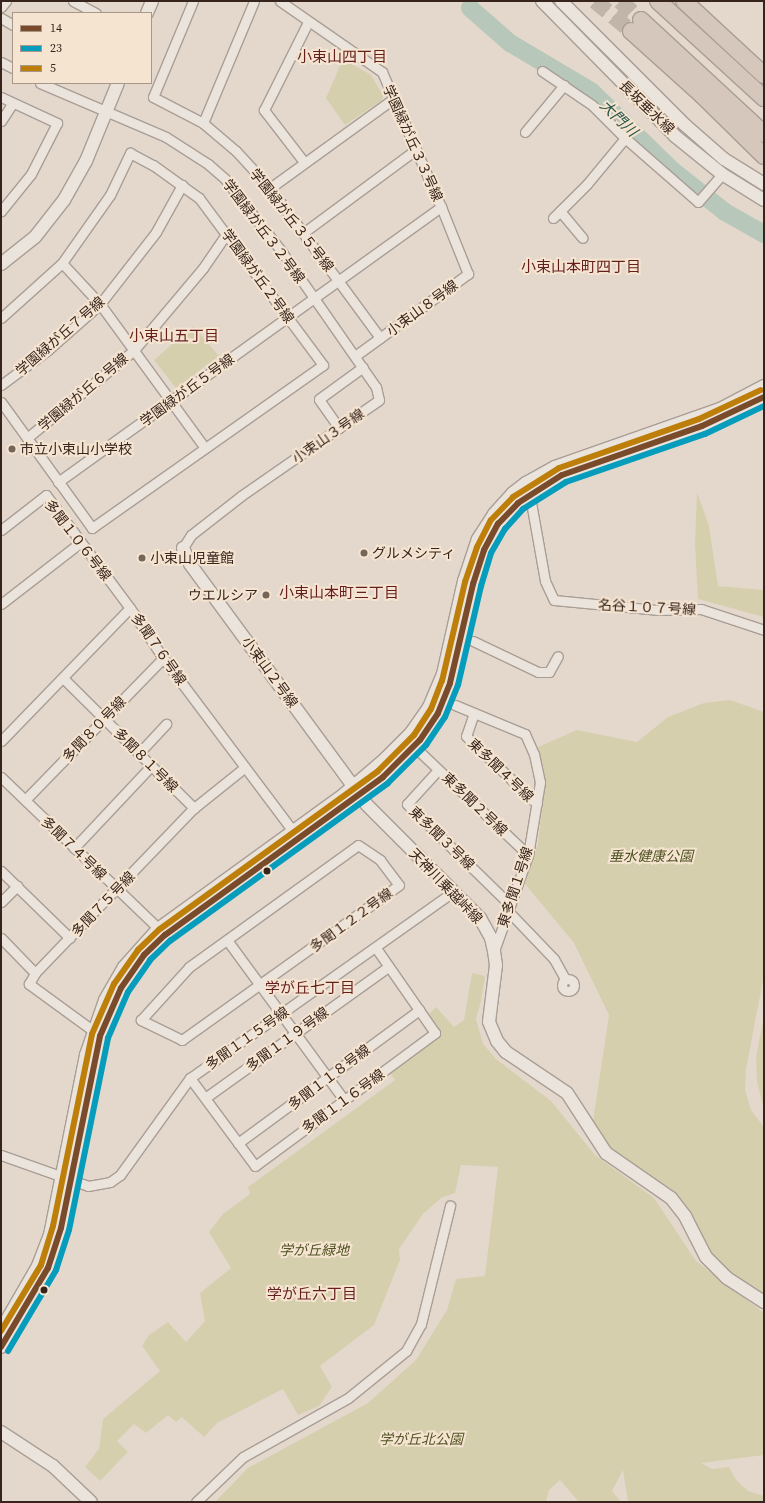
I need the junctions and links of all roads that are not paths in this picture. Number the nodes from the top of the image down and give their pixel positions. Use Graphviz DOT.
graph roads {
  1 [pos="6,1"];
  2 [pos="73,1"];
  3 [pos="152,1"];
  4 [pos="193,1"];
  5 [pos="254,1"];
  6 [pos="280,1"];
  7 [pos="542,1"];
  8 [pos="561,1"];
  9 [pos="658,1"];
  10 [pos="684,1"];
  11 [pos="1,7"];
  12 [pos="94,12"];
  13 [pos="148,12"];
  14 [pos="1,18"];
  15 [pos="308,22"];
  16 [pos="12,24"];
  17 [pos="636,25"];
  18 [pos="1,62"];
  19 [pos="12,68"];
  20 [pos="542,71"];
  21 [pos="764,75"];
  22 [pos="42,84"];
  23 [pos="118,84"];
  24 [pos="564,85"];
  25 [pos="707,90"];
  26 [pos="1,97"];
  27 [pos="764,98"];
  28 [pos="393,99"];
  29 [pos="12,104"];
  30 [pos="107,111"];
  31 [pos="1,121"];
  32 [pos="203,123"];
  33 [pos="525,132"];
  34 [pos="764,134"];
  35 [pos="625,138"];
  36 [pos="415,150"];
  37 [pos="764,156"];
  38 [pos="304,162"];
  39 [pos="764,163"];
  40 [pos="722,174"];
  41 [pos="764,184"];
  42 [pos="182,185"];
  43 [pos="270,188"];
  44 [pos="764,200"];
  45 [pos="441,206"];
  46 [pos="1,210"];
  47 [pos="228,233"];
  48 [pos="303,233"];
  49 [pos="583,238"];
  50 [pos="1,264"];
  51 [pos="62,264"];
  52 [pos="339,281"];
  53 [pos="314,298"];
  54 [pos="100,304"];
  55 [pos="288,316"];
  56 [pos="1,318"];
  57 [pos="380,338"];
  58 [pos="134,350"];
  59 [pos="355,356"];
  60 [pos="363,367"];
  61 [pos="1,386"];
  62 [pos="764,386"];
  63 [pos="764,397"];
  64 [pos="1,402"];
  65 [pos="171,402"];
  66 [pos="340,428"];
  67 [pos="27,438"];
  68 [pos="205,448"];
  69 [pos="58,482"];
  70 [pos="528,488"];
  71 [pos="1,530"];
  72 [pos="81,542"];
  73 [pos="183,548"];
  74 [pos="1,604"];
  75 [pos="130,608"];
  76 [pos="764,630"];
  77 [pos="473,641"];
  78 [pos="558,656"];
  79 [pos="164,658"];
  80 [pos="63,678"];
  81 [pos="455,705"];
  82 [pos="474,713"];
  83 [pos="104,719"];
  84 [pos="166,724"];
  85 [pos="1,741"];
  86 [pos="139,753"];
  87 [pos="421,753"];
  88 [pos="151,766"];
  89 [pos="244,768"];
  90 [pos="438,770"];
  91 [pos="1,777"];
  92 [pos="356,790"];
  93 [pos="25,800"];
  94 [pos="536,804"];
  95 [pos="194,808"];
  96 [pos="295,834"];
  97 [pos="74,848"];
  98 [pos="528,855"];
  99 [pos="1,871"];
  100 [pos="17,886"];
  101 [pos="117,890"];
  102 [pos="453,892"];
  103 [pos="1,902"];
  104 [pos="509,908"];
  105 [pos="162,932"];
  106 [pos="1,938"];
  107 [pos="70,938"];
  108 [pos="227,940"];
  109 [pos="376,948"];
  110 [pos="494,951"];
  111 [pos="388,967"];
  112 [pos="35,973"];
  113 [pos="565,979"];
  114 [pos="260,985"];
  115 [pos="419,1010"];
  116 [pos="281,1015"];
  117 [pos="96,1034"];
  118 [pos="295,1034"];
  119 [pos="190,1078"];
  120 [pos="328,1078"];
  121 [pos="205,1098"];
  122 [pos="344,1100"];
  123 [pos="238,1144"];
  124 [pos="1,1155"];
  125 [pos="66,1179"];
  126 [pos="450,1206"];
  127 [pos="764,1302"];
  128 [pos="1,1330"];
  129 [pos="1,1347"];
  130 [pos="1,1432"];
  131 [pos="91,1502"];
  132 [pos="196,1502"];
  1 -- 11 [label="street"];
  2 -- 12 [label="street"];
  3 -- 13 [label="street"];
  4 -- 32 [label="street, 学園緑が丘３５号線"];
  5 -- 32 [label="street"];
  6 -- 15 [label="street, 学園緑が丘３３号線"];
  7 -- 40 [label="street, 長坂垂水線"];
  8 -- 41 [label="street, 長坂垂水線"];
  9 -- 27 [label="highway"];
  10 -- 21 [label="highway"];
  14 -- 16 [label="street"];
  15 -- 28 [label="street, 学園緑が丘３３号線"];
  15 -- 38 [label="street"];
  17 -- 25 [label="highway"];
  18 -- 19 [label="street"];
  20 -- 24 [label="street"];
  22 -- 30 [label="street, 学園緑が丘３２号線"];
  23 -- 30 [label="street"];
  24 -- 33 [label="street"];
  24 -- 35 [label="street"];
  25 -- 34 [label="highway"];
  25 -- 37 [label="highway"];
  25 -- 39 [label="highway"];
  26 -- 29 [label="street"];
  28 -- 36 [label="street, 学園緑が丘３３号線"];
  28 -- 38 [label="street"];
  29 -- 31 [label="street"];
  29 -- 46 [label="street"];
  30 -- 50 [label="street"];
  30 -- 53 [label="street, 学園緑が丘３２号線"];
  32 -- 43 [label="street, 学園緑が丘３５号線"];
  35 -- 40 [label="street"];
  35 -- 49 [label="street"];
  36 -- 45 [label="street, 学園緑が丘３３号線"];
  36 -- 48 [label="street"];
  38 -- 43 [label="street"];
  40 -- 44 [label="street, 長坂垂水線"];
  42 -- 47 [label="street, 学園緑が丘２号線"];
  42 -- 51 [label="street, 学園緑が丘２号線"];
  42 -- 54 [label="street, 学園緑が丘７号線"];
  43 -- 48 [label="street, 学園緑が丘３５号線"];
  45 -- 52 [label="street, 学園緑が丘３３号線"];
  45 -- 57 [label="street, 小束山８号線"];
  47 -- 55 [label="street, 学園緑が丘２号線"];
  47 -- 58 [label="street, 学園緑が丘６号線"];
  48 -- 52 [label="street, 学園緑が丘３５号線"];
  51 -- 54 [label="street"];
  51 -- 56 [label="street, 学園緑が丘２号線"];
  52 -- 53 [label="street, 学園緑が丘３３号線"];
  52 -- 57 [label="street, 学園緑が丘３５号線"];
  53 -- 55 [label="street, 学園緑が丘５号線"];
  53 -- 59 [label="street, 小束山３号線"];
  54 -- 58 [label="street"];
  54 -- 61 [label="street, 学園緑が丘７号線"];
  55 -- 65 [label="street, 学園緑が丘５号線"];
  55 -- 68 [label="street, 学園緑が丘２号線"];
  57 -- 59 [label="street, 小束山８号線"];
  58 -- 65 [label="street"];
  58 -- 67 [label="street, 学園緑が丘６号線"];
  59 -- 60 [label="street, 小束山３号線"];
  60 -- 66 [label="street, 小束山３号線"];
  60 -- 66 [label="street"];
  62 -- 70 [label="street"];
  63 -- 70 [label="street"];
  64 -- 67 [label="street"];
  65 -- 68 [label="street"];
  65 -- 69 [label="street, 学園緑が丘５号線"];
  66 -- 73 [label="street, 小束山３号線"];
  67 -- 69 [label="street"];
  68 -- 69 [label="street, 学園緑が丘２号線"];
  70 -- 76 [label="street, 名谷１０７号線"];
  70 -- 92 [label="street"];
  71 -- 72 [label="street, 多聞１０６号線"];
  72 -- 74 [label="street"];
  72 -- 75 [label="street, 多聞１０６号線"];
  73 -- 92 [label="street, 小束山２号線"];
  75 -- 79 [label="street, 多聞７６号線"];
  75 -- 80 [label="street, 多聞７６号線"];
  77 -- 78 [label="street"];
  79 -- 83 [label="street, 多聞８０号線"];
  79 -- 89 [label="street, 多聞７６号線"];
  80 -- 83 [label="street, 多聞８１号線"];
  80 -- 85 [label="street, 多聞７６号線"];
  81 -- 82 [label="street, 東多聞１号線"];
  82 -- 94 [label="street, 東多聞４号線"];
  82 -- 94 [label="street, 東多聞１号線"];
  83 -- 86 [label="street, 多聞８１号線"];
  83 -- 93 [label="street, 多聞８０号線"];
  84 -- 86 [label="street"];
  86 -- 88 [label="street, 多聞８１号線"];
  87 -- 90 [label="street, 東多聞２号線"];
  88 -- 95 [label="street, 多聞８１号線"];
  88 -- 97 [label="street"];
  89 -- 95 [label="street, 多聞７５号線"];
  89 -- 96 [label="street, 多聞７６号線"];
  90 -- 98 [label="street, 東多聞２号線"];
  90 -- 104 [label="street, 東多聞３号線"];
  91 -- 93 [label="street, 多聞７４号線"];
  92 -- 96 [label="street"];
  92 -- 102 [label="street, 天神川乗越峠線"];
  93 -- 97 [label="street, 多聞７４号線"];
  94 -- 98 [label="street, 東多聞１号線"];
  95 -- 101 [label="street, 多聞７５号線"];
  96 -- 105 [label="street"];
  97 -- 101 [label="street, 多聞７４号線"];
  98 -- 104 [label="street, 東多聞１号線"];
  99 -- 100 [label="street"];
  100 -- 103 [label="street"];
  100 -- 107 [label="street"];
  101 -- 105 [label="street, 多聞７４号線"];
  101 -- 107 [label="street, 多聞７５号線"];
  102 -- 109 [label="street, 多聞１１５号線"];
  102 -- 110 [label="street, 天神川乗越峠線"];
  104 -- 110 [label="street, 東多聞１号線"];
  104 -- 113 [label="street"];
  105 -- 117 [label="street"];
  106 -- 112 [label="street"];
  107 -- 112 [label="street, 多聞７５号線"];
  108 -- 114 [label="street"];
  108 -- 114 [label="street, 多聞１２２号線"];
  108 -- 114 [label="street, 多聞１２２号線"];
  109 -- 111 [label="street, 多聞１１６号線"];
  109 -- 116 [label="street, 多聞１１５号線"];
  110 -- 127 [label="street, 天神川乗越峠線"];
  111 -- 115 [label="street, 多聞１１６号線"];
  111 -- 118 [label="street, 多聞１１９号線"];
  112 -- 117 [label="street"];
  114 -- 116 [label="street"];
  115 -- 120 [label="street, 多聞１１８号線"];
  115 -- 122 [label="street, 多聞１１６号線"];
  116 -- 118 [label="street"];
  116 -- 119 [label="street, 多聞１１５号線"];
  117 -- 125 [label="street"];
  118 -- 120 [label="street"];
  118 -- 121 [label="street, 多聞１１９号線"];
  119 -- 121 [label="street, 多聞１１６号線"];
  119 -- 125 [label="street, 多聞１１５号線"];
  120 -- 122 [label="street"];
  120 -- 123 [label="street, 多聞１１８号線"];
  121 -- 123 [label="street, 多聞１１６号線"];
  122 -- 123 [label="street, 多聞１１６号線"];
  124 -- 125 [label="street, 多聞１１５号線"];
  125 -- 128 [label="street"];
  125 -- 129 [label="street"];
  126 -- 132 [label="street"];
  130 -- 131 [label="street"];
}
